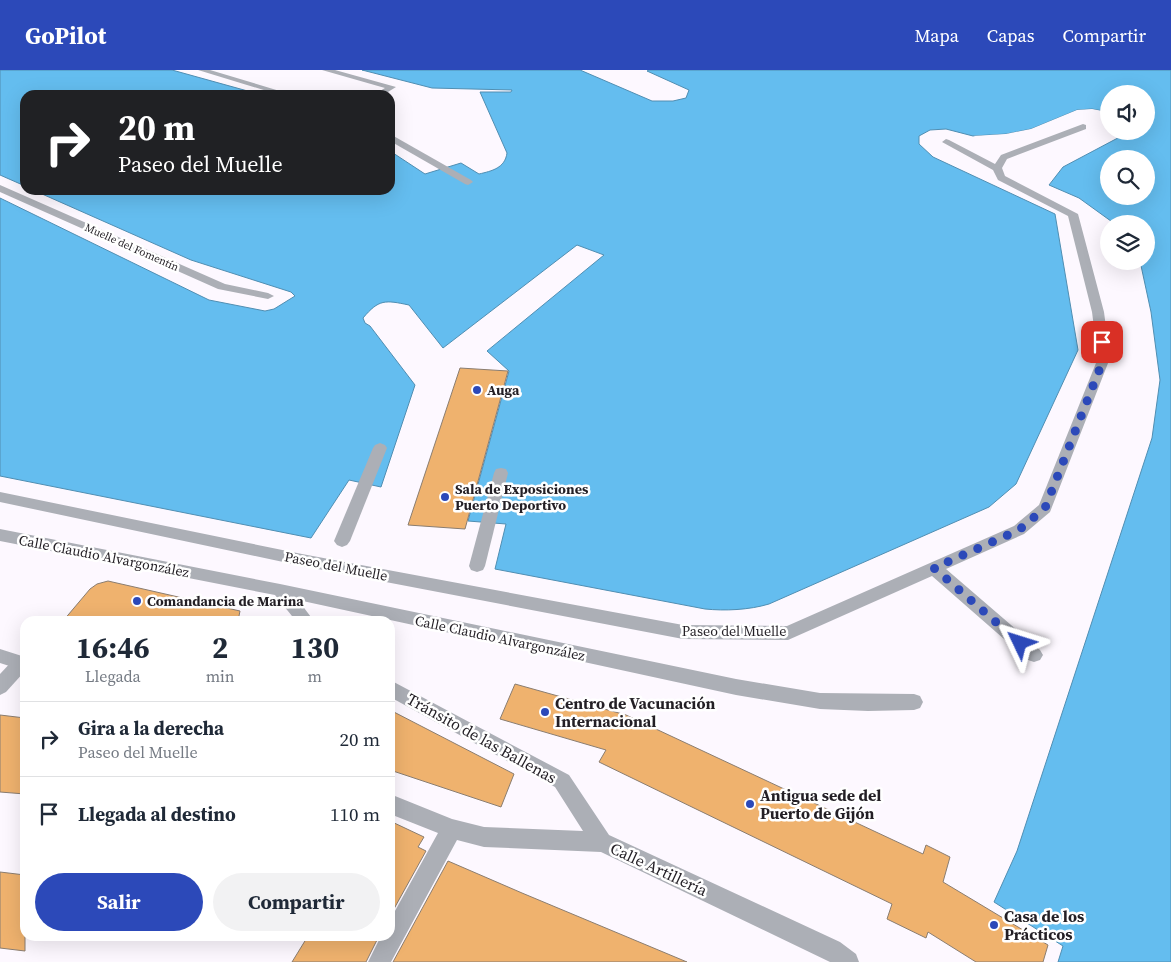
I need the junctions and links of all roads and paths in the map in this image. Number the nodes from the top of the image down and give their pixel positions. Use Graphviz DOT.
graph roads {
  1 [pos="202,70"];
  2 [pos="326,70"];
  3 [pos="272,90"];
  4 [pos="386,90"];
  5 [pos="1081,126"];
  6 [pos="395,140"];
  7 [pos="946,142"];
  8 [pos="998,161"];
  9 [pos="468,182"];
  10 [pos="0,188"];
  11 [pos="268,296"];
  12 [pos="380,448"];
  13 [pos="501,473"];
  14 [pos="0,496"];
  15 [pos="0,535"];
  16 [pos="342,541"];
  17 [pos="477,566"];
  18 [pos="934,568"];
  19 [pos="280,590"];
  20 [pos="302,616"];
  21 [pos="1034,655"];
  22 [pos="0,656"];
  23 [pos="20,663"];
  24 [pos="20,667"];
  25 [pos="0,687"];
  26 [pos="395,691"];
  27 [pos="914,702"];
  28 [pos="395,806"];
  29 [pos="452,829"];
  30 [pos="602,842"];
  31 [pos="395,933"];
  32 [pos="391,941"];
  33 [pos="840,956"];
  34 [pos="379,962"];
  1 -- 3 [label="street"];
  2 -- 4 [label="street"];
  5 -- 8 [label="street"];
  6 -- 9 [label="street"];
  7 -- 8 [label="street, Paseo del Muelle"];
  8 -- 18 [label="street, Paseo del Muelle"];
  10 -- 11 [label="street, Muelle del Fomentín"];
  12 -- 16 [label="street"];
  13 -- 17 [label="street"];
  14 -- 18 [label="street, Paseo del Muelle"];
  15 -- 19 [label="street, Calle Claudio Alvargonzález"];
  18 -- 21 [label="street"];
  19 -- 20 [label="street"];
  19 -- 27 [label="street, Calle Claudio Alvargonzález"];
  22 -- 23 [label="street"];
  24 -- 25 [label="street"];
  26 -- 30 [label="street, Tránsito de las Ballenas"];
  28 -- 29 [label="street, Calle Artillería"];
  29 -- 30 [label="street, Calle Artillería"];
  29 -- 31 [label="street"];
  30 -- 33 [label="street, Calle Artillería"];
  32 -- 34 [label="street"];
}
